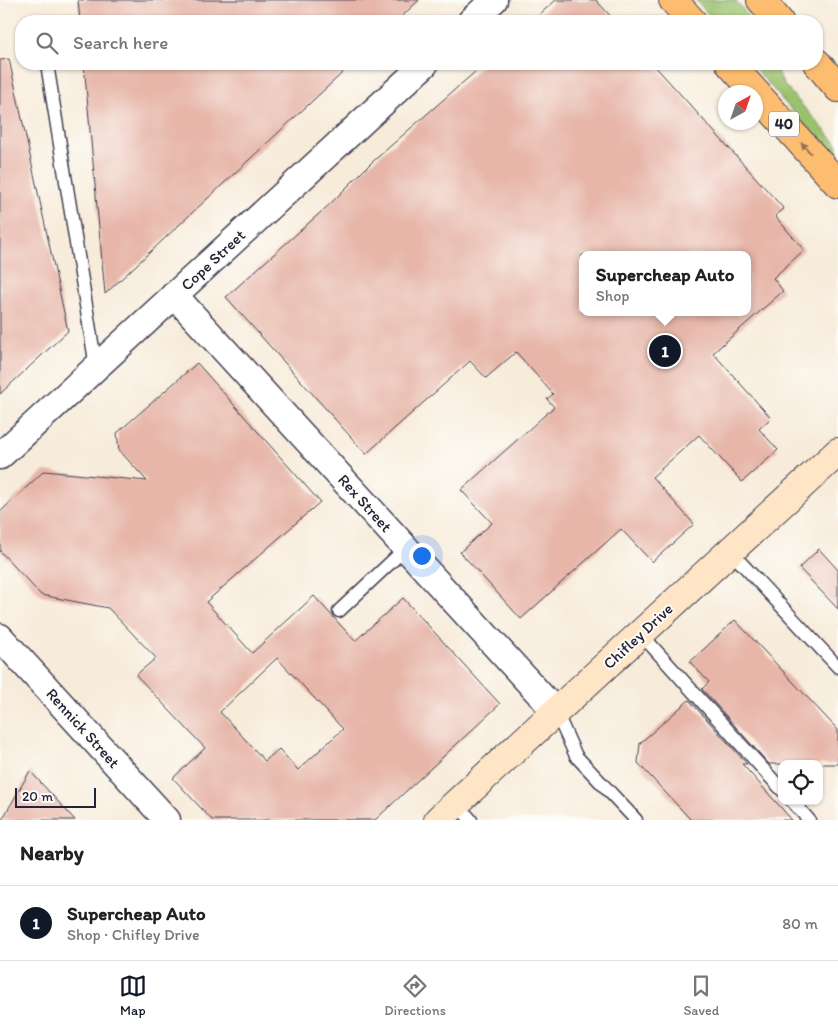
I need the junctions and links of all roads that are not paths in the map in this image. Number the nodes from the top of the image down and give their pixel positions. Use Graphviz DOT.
graph roads {
  1 [pos="494,0"];
  2 [pos="673,0"];
  3 [pos="761,0"];
  4 [pos="478,15"];
  5 [pos="687,15"];
  6 [pos="774,15"];
  7 [pos="48,70"];
  8 [pos="418,70"];
  9 [pos="735,70"];
  10 [pos="822,70"];
  11 [pos="838,88"];
  12 [pos="838,184"];
  13 [pos="174,295"];
  14 [pos="96,367"];
  15 [pos="838,452"];
  16 [pos="0,456"];
  17 [pos="406,548"];
  18 [pos="730,551"];
  19 [pos="339,611"];
  20 [pos="640,633"];
  21 [pos="0,637"];
  22 [pos="838,667"];
  23 [pos="556,712"];
  24 [pos="778,786"];
  25 [pos="796,805"];
  26 [pos="455,814"];
  27 [pos="167,820"];
  28 [pos="636,820"];
  29 [pos="809,820"];
  1 -- 4 [label="street"];
  2 -- 5 [label="highway"];
  3 -- 6 [label="highway"];
  7 -- 14 [label="lane"];
  8 -- 13 [label="street, Cope Street"];
  12 -- 9 [label="highway, 40, one-way"];
  10 -- 11 [label="highway"];
  13 -- 14 [label="street, Cope Street"];
  13 -- 17 [label="street, Rex Street"];
  14 -- 16 [label="street, Cope Street"];
  15 -- 18 [label="street, Chifley Drive"];
  17 -- 19 [label="lane"];
  17 -- 23 [label="street, Rex Street"];
  18 -- 20 [label="street, Chifley Drive"];
  18 -- 22 [label="lane"];
  20 -- 23 [label="street, Chifley Drive"];
  20 -- 24 [label="lane"];
  21 -- 27 [label="street, Rennick Street"];
  23 -- 26 [label="street, Chifley Drive"];
  23 -- 28 [label="lane"];
  25 -- 29 [label="lane"];
}
